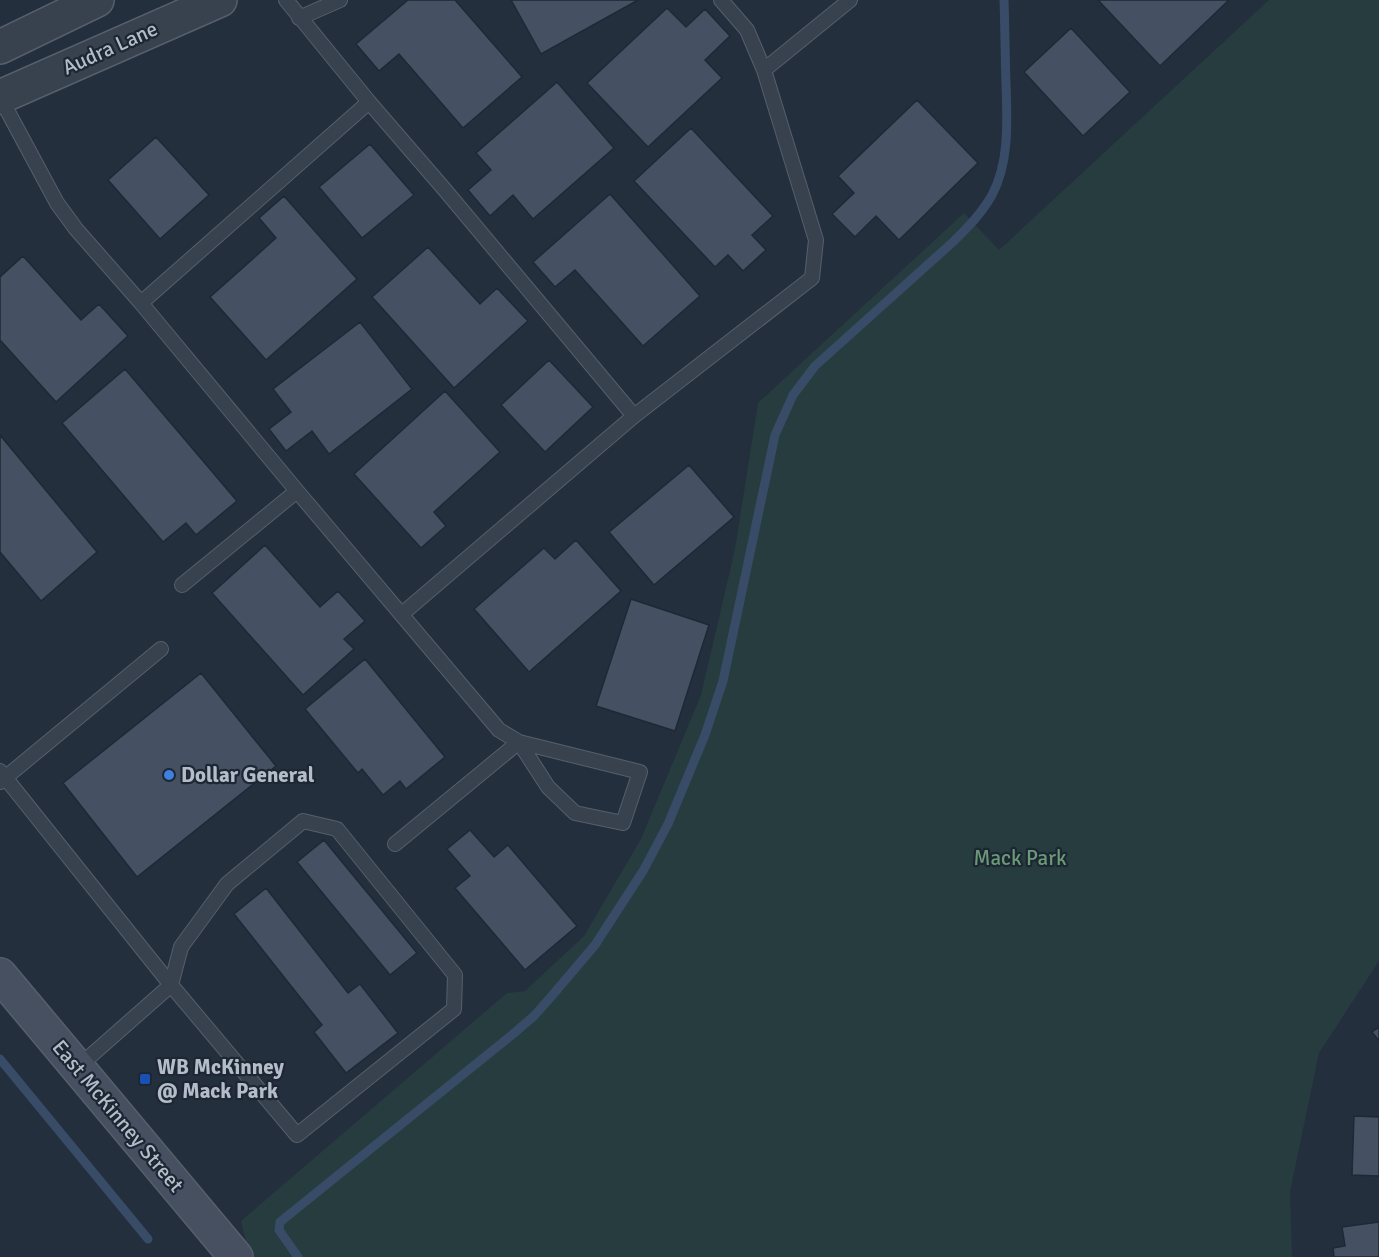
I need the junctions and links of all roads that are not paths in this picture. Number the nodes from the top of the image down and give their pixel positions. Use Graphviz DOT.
graph roads {
  1 [pos="98,0"];
  2 [pos="220,0"];
  3 [pos="286,0"];
  4 [pos="340,0"];
  5 [pos="721,0"];
  6 [pos="850,0"];
  7 [pos="299,18"];
  8 [pos="0,47"];
  9 [pos="764,70"];
  10 [pos="0,97"];
  11 [pos="369,102"];
  12 [pos="141,303"];
  13 [pos="634,416"];
  14 [pos="297,491"];
  15 [pos="182,585"];
  16 [pos="402,614"];
  17 [pos="161,649"];
  18 [pos="519,742"];
  19 [pos="2,776"];
  20 [pos="395,844"];
  21 [pos="0,975"];
  22 [pos="171,985"];
  23 [pos="78,1067"];
  24 [pos="236,1257"];
  1 -- 8 [label="street"];
  2 -- 10 [label="street, Audra Lane"];
  3 -- 7 [label="lane"];
  4 -- 7 [label="lane"];
  5 -- 9 [label="lane"];
  6 -- 9 [label="lane"];
  7 -- 11 [label="lane"];
  9 -- 13 [label="lane"];
  10 -- 12 [label="lane"];
  11 -- 12 [label="lane"];
  11 -- 13 [label="lane"];
  12 -- 14 [label="lane"];
  13 -- 16 [label="lane"];
  14 -- 15 [label="lane"];
  14 -- 16 [label="lane"];
  16 -- 18 [label="lane"];
  17 -- 19 [label="lane"];
  18 -- 18 [label="lane"];
  18 -- 20 [label="lane"];
  19 -- 22 [label="lane"];
  21 -- 23 [label="main road, East McKinney Street"];
  22 -- 22 [label="lane"];
  22 -- 23 [label="lane"];
  23 -- 24 [label="main road, East McKinney Street"];
}
